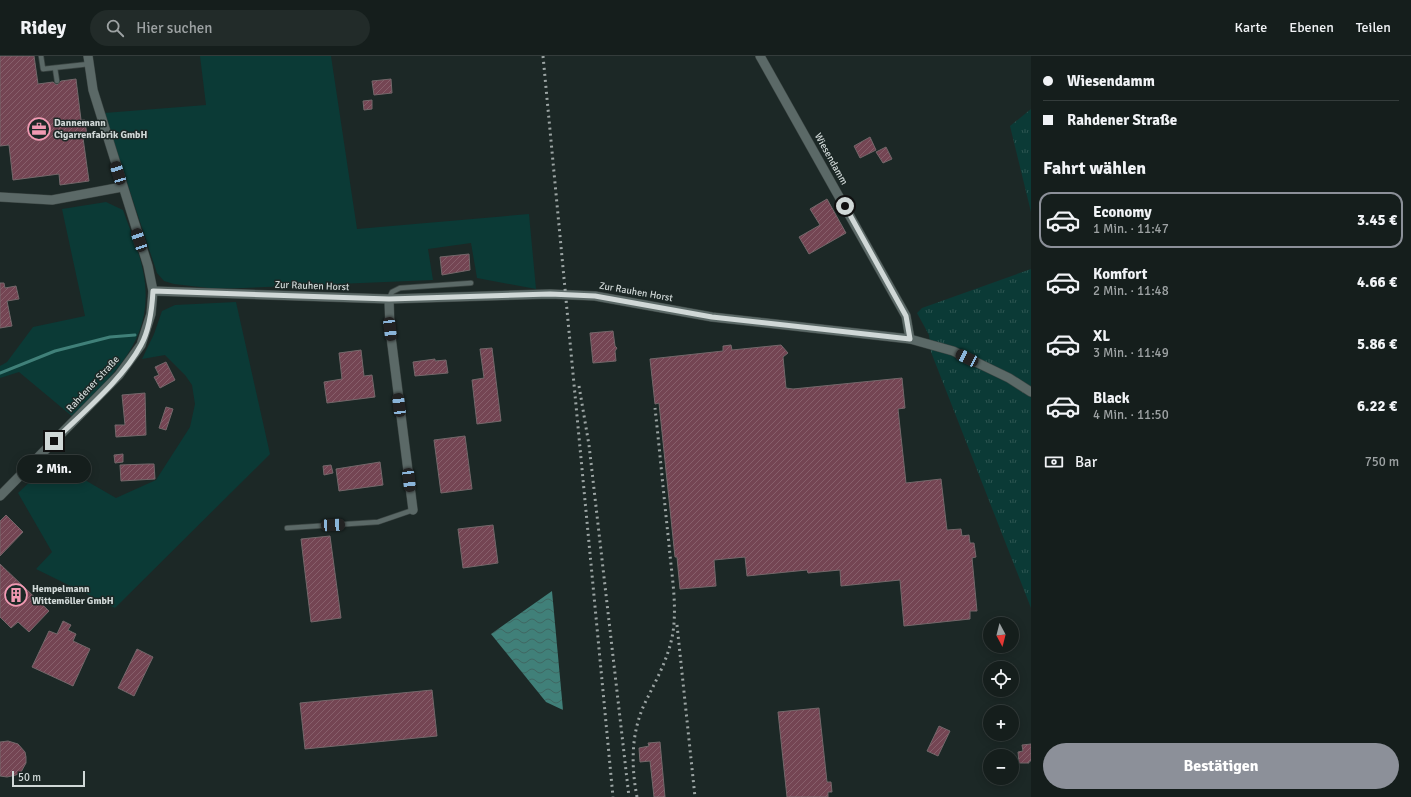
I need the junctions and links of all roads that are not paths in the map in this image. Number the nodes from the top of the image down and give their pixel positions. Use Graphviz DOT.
graph roads {
  1 [pos="41,56"];
  2 [pos="760,56"];
  3 [pos="88,60"];
  4 [pos="55,68"];
  5 [pos="57,80"];
  6 [pos="122,187"];
  7 [pos="2,195"];
  8 [pos="471,282"];
  9 [pos="153,291"];
  10 [pos="389,299"];
  11 [pos="910,339"];
  12 [pos="1031,392"];
  13 [pos="0,496"];
  14 [pos="413,510"];
  15 [pos="287,528"];
  1 -- 4 [label="lane"];
  2 -- 11 [label="street, Wiesendamm"];
  3 -- 4 [label="lane"];
  3 -- 6 [label="street, Rahdener Straße"];
  4 -- 5 [label="lane"];
  6 -- 7 [label="street"];
  6 -- 9 [label="street, Rahdener Straße"];
  8 -- 10 [label="lane"];
  9 -- 10 [label="street, Zur Rauhen Horst"];
  9 -- 13 [label="street, Rahdener Straße"];
  10 -- 11 [label="street, Zur Rauhen Horst"];
  10 -- 14 [label="street"];
  11 -- 12 [label="street, Zur Rauhen Horst"];
  14 -- 15 [label="lane"];
}
